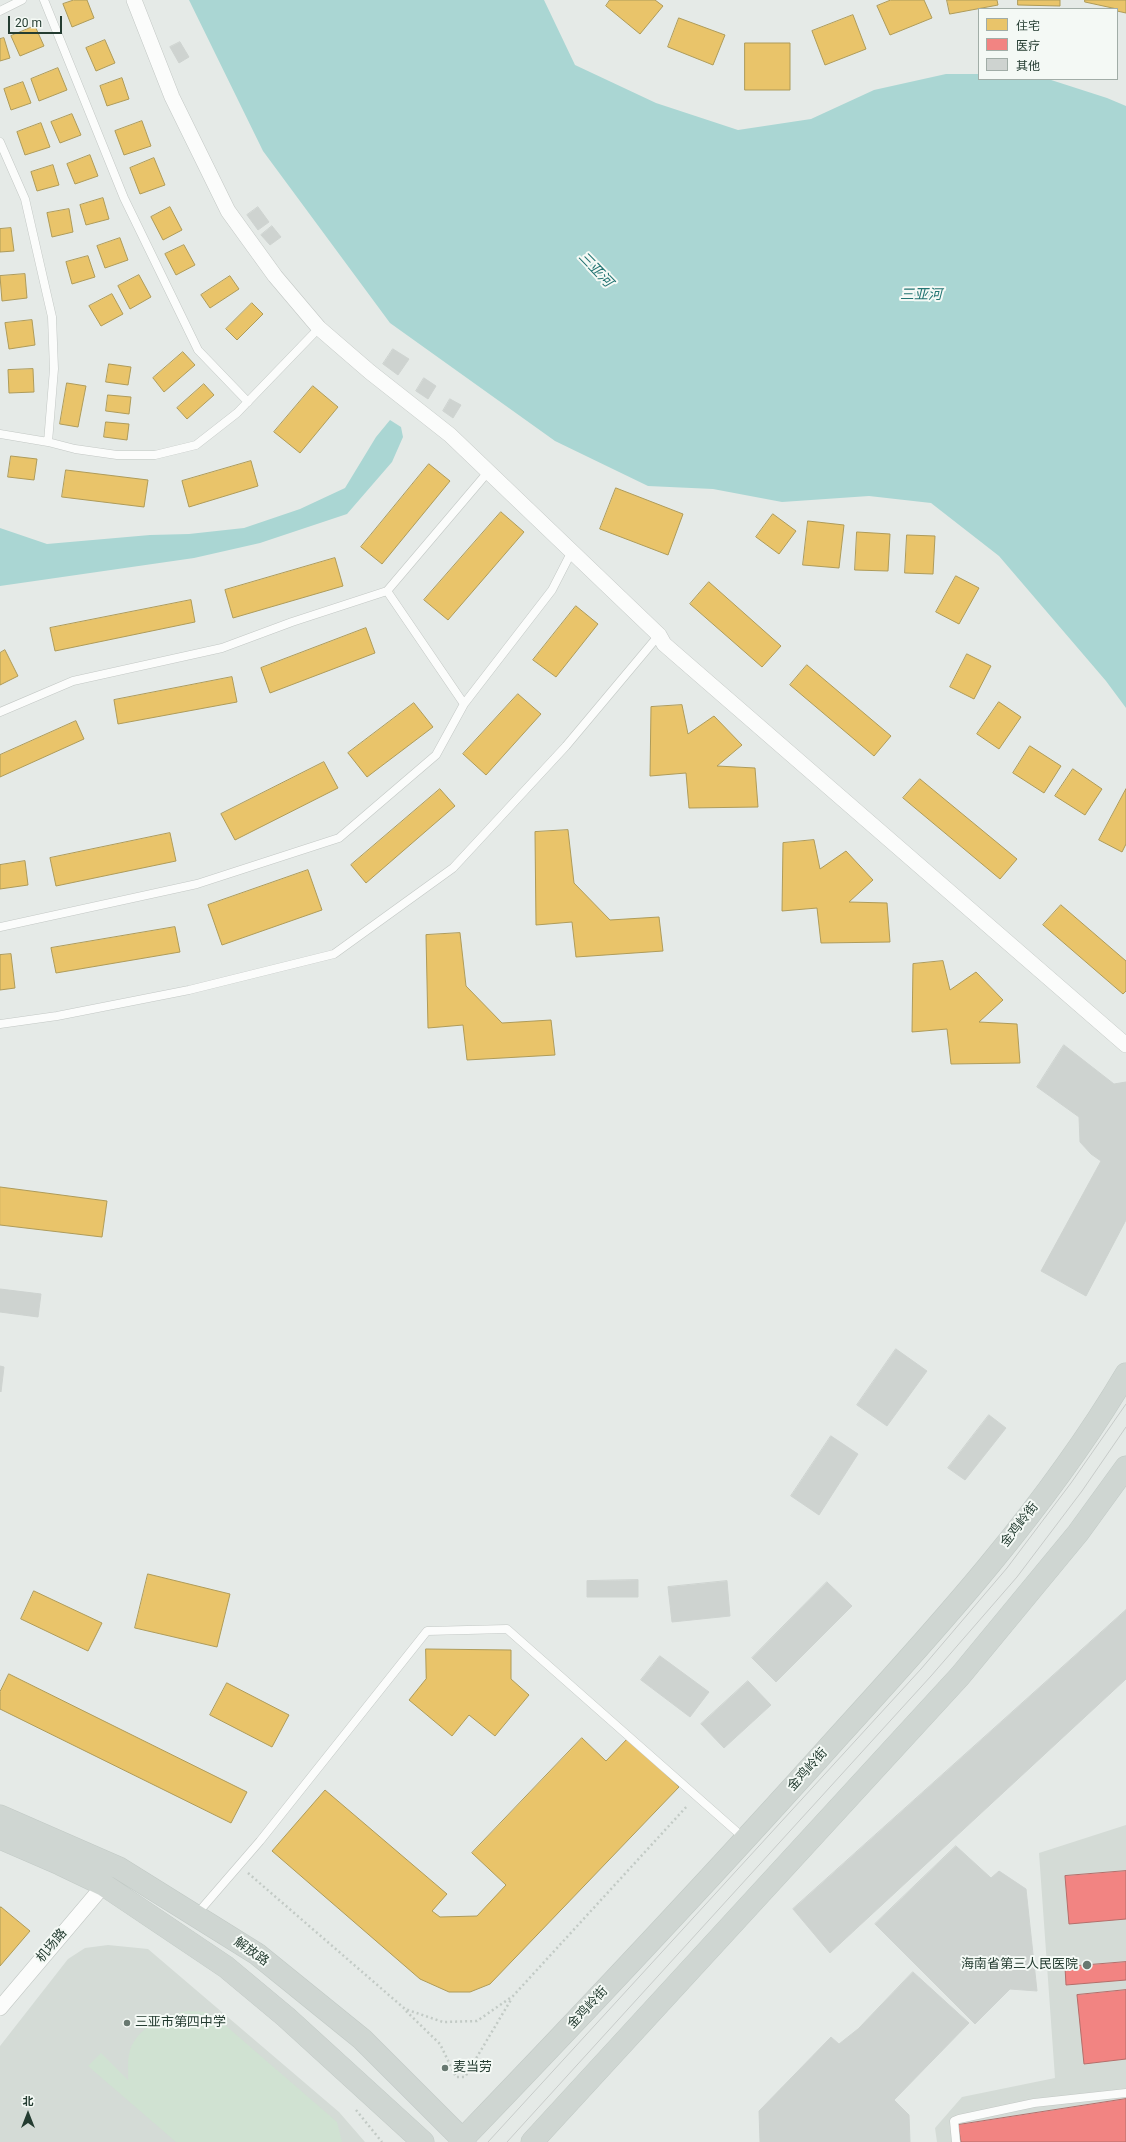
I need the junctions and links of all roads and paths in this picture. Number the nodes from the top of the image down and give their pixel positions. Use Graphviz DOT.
graph roads {
  1 [pos="22,0"];
  2 [pos="44,0"];
  3 [pos="134,0"];
  4 [pos="0,10"];
  5 [pos="0,142"];
  6 [pos="319,328"];
  7 [pos="248,402"];
  8 [pos="0,434"];
  9 [pos="48,442"];
  10 [pos="488,472"];
  11 [pos="571,553"];
  12 [pos="387,591"];
  13 [pos="659,635"];
  14 [pos="464,704"];
  15 [pos="0,712"];
  16 [pos="0,927"];
  17 [pos="0,1024"];
  18 [pos="1126,1046"];
  19 [pos="1126,1374"];
  20 [pos="1126,1467"];
  21 [pos="696,1796"];
  22 [pos="0,1816"];
  23 [pos="0,1838"];
  24 [pos="746,1840"];
  25 [pos="240,1865"];
  26 [pos="104,1885"];
  27 [pos="195,1916"];
  28 [pos="513,1996"];
  29 [pos="0,2008"];
  30 [pos="405,2010"];
  31 [pos="1126,2093"];
  32 [pos="354,2108"];
  33 [pos="463,2141"];
  34 [pos="382,2142"];
  35 [pos="423,2142"];
  36 [pos="532,2142"];
  37 [pos="956,2142"];
  1 -- 4 [label="lane"];
  2 -- 7 [label="lane"];
  3 -- 6 [label="street"];
  5 -- 9 [label="lane"];
  6 -- 7 [label="lane"];
  6 -- 10 [label="street"];
  7 -- 9 [label="lane"];
  8 -- 9 [label="lane"];
  10 -- 11 [label="street"];
  10 -- 12 [label="lane"];
  11 -- 13 [label="street"];
  11 -- 14 [label="lane"];
  12 -- 14 [label="lane"];
  12 -- 15 [label="lane"];
  13 -- 17 [label="lane"];
  13 -- 18 [label="street"];
  14 -- 16 [label="lane"];
  19 -- 24 [label="main road, 金鸡岭街"];
  20 -- 36 [label="main road"];
  21 -- 24 [label="lane"];
  21 -- 25 [label="lane"];
  21 -- 28 [label="path"];
  22 -- 27 [label="main road, 解放路"];
  23 -- 26 [label="main road, 解放路"];
  24 -- 33 [label="main road, 金鸡岭街"];
  25 -- 27 [label="lane"];
  25 -- 30 [label="path"];
  26 -- 29 [label="street, 机场路"];
  26 -- 35 [label="main road, 解放路"];
  27 -- 33 [label="main road, 解放路"];
  28 -- 30 [label="path"];
  28 -- 30 [label="path"];
  31 -- 37 [label="lane"];
  32 -- 34 [label="path"];
}
